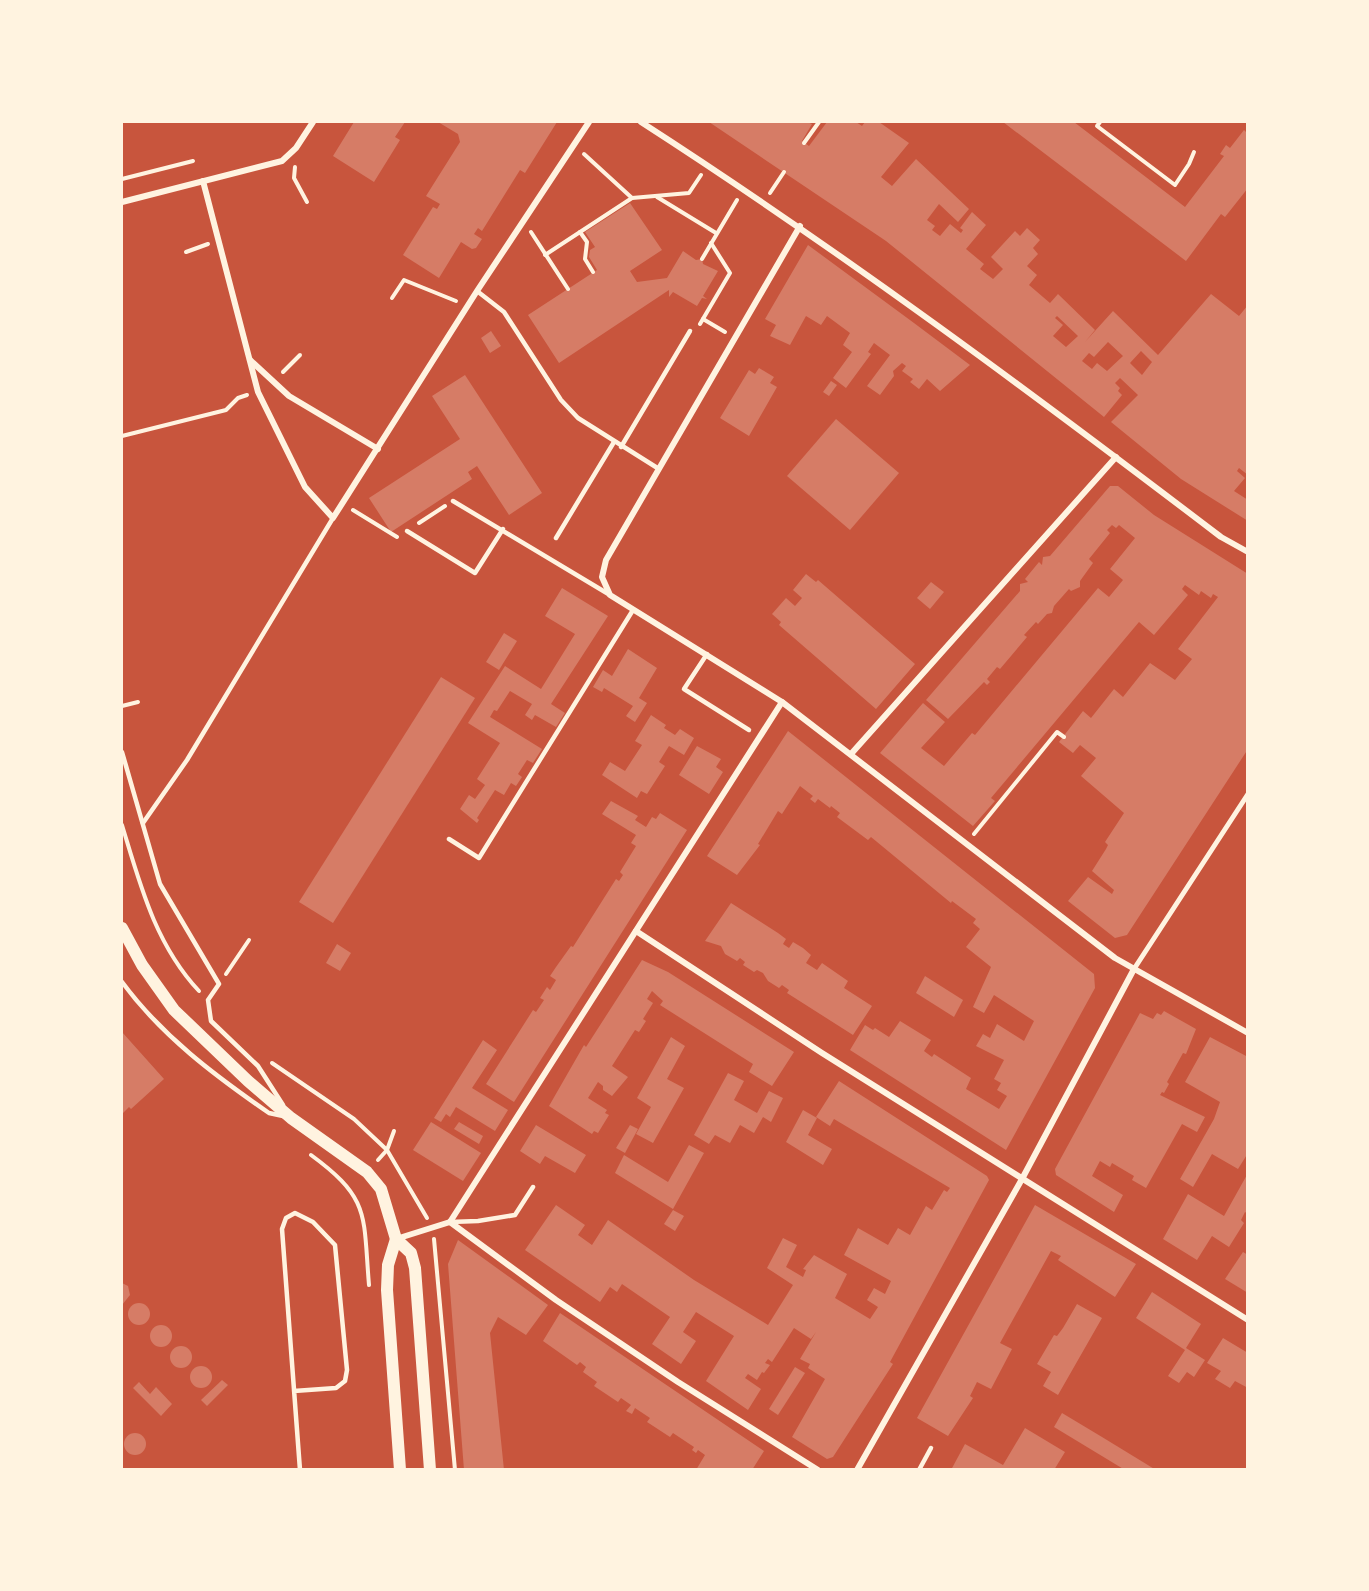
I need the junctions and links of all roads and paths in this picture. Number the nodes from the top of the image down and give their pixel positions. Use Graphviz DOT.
graph roads {
  1 [pos="313,122"];
  2 [pos="589,122"];
  3 [pos="641,122"];
  4 [pos="819,122"];
  5 [pos="1100,122"];
  6 [pos="804,143"];
  7 [pos="572,144"];
  8 [pos="296,148"];
  9 [pos="1194,152"];
  10 [pos="193,161"];
  11 [pos="708,165"];
  12 [pos="784,172"];
  13 [pos="122,179"];
  14 [pos="203,181"];
  15 [pos="744,188"];
  16 [pos="656,196"];
  17 [pos="632,198"];
  18 [pos="765,201"];
  19 [pos="122,202"];
  20 [pos="307,202"];
  21 [pos="523,220"];
  22 [pos="800,226"];
  23 [pos="580,232"];
  24 [pos="716,233"];
  25 [pos="217,241"];
  26 [pos="711,243"];
  27 [pos="186,252"];
  28 [pos="545,255"];
  29 [pos="702,258"];
  30 [pos="593,272"];
  31 [pos="568,289"];
  32 [pos="477,291"];
  33 [pos="392,298"];
  34 [pos="468,306"];
  35 [pos="703,319"];
  36 [pos="690,331"];
  37 [pos="736,339"];
  38 [pos="248,358"];
  39 [pos="258,392"];
  40 [pos="122,436"];
  41 [pos="614,442"];
  42 [pos="621,447"];
  43 [pos="378,450"];
  44 [pos="1116,457"];
  45 [pos="659,469"];
  46 [pos="453,501"];
  47 [pos="333,518"];
  48 [pos="503,529"];
  49 [pos="407,531"];
  50 [pos="556,538"];
  51 [pos="1248,552"];
  52 [pos="610,595"];
  53 [pos="633,610"];
  54 [pos="706,654"];
  55 [pos="138,702"];
  56 [pos="782,702"];
  57 [pos="122,706"];
  58 [pos="749,730"];
  59 [pos="1064,737"];
  60 [pos="122,752"];
  61 [pos="851,754"];
  62 [pos="1248,794"];
  63 [pos="143,823"];
  64 [pos="122,825"];
  65 [pos="449,839"];
  66 [pos="965,844"];
  67 [pos="122,928"];
  68 [pos="636,932"];
  69 [pos="249,940"];
  70 [pos="1134,969"];
  71 [pos="122,982"];
  72 [pos="219,984"];
  73 [pos="208,1000"];
  74 [pos="1248,1033"];
  75 [pos="262,1057"];
  76 [pos="291,1118"];
  77 [pos="394,1131"];
  78 [pos="303,1149"];
  79 [pos="387,1150"];
  80 [pos="367,1172"];
  81 [pos="1022,1179"];
  82 [pos="533,1187"];
  83 [pos="450,1222"];
  84 [pos="431,1227"];
  85 [pos="396,1239"];
  86 [pos="370,1296"];
  87 [pos="1248,1320"];
  88 [pos="294,1390"];
  89 [pos="932,1448"];
  90 [pos="300,1470"];
  91 [pos="400,1470"];
  92 [pos="430,1470"];
  93 [pos="455,1470"];
  94 [pos="818,1470"];
  95 [pos="857,1470"];
  96 [pos="920,1470"];
  1 -- 8 [label="street"];
  2 -- 7 [label="street"];
  3 -- 11 [label="street"];
  4 -- 6 [label="path"];
  5 -- 9 [label="path"];
  7 -- 17 [label="path"];
  7 -- 21 [label="street"];
  8 -- 14 [label="street"];
  8 -- 20 [label="path"];
  10 -- 13 [label="path"];
  11 -- 15 [label="street"];
  11 -- 16 [label="path"];
  12 -- 18 [label="path"];
  14 -- 19 [label="street"];
  14 -- 25 [label="street"];
  15 -- 18 [label="street"];
  15 -- 24 [label="path"];
  16 -- 17 [label="path"];
  16 -- 24 [label="path"];
  17 -- 23 [label="path"];
  18 -- 22 [label="street"];
  21 -- 28 [label="path"];
  21 -- 32 [label="street"];
  22 -- 37 [label="street"];
  22 -- 44 [label="street"];
  23 -- 28 [label="path"];
  23 -- 30 [label="path"];
  24 -- 26 [label="path"];
  25 -- 27 [label="path"];
  25 -- 38 [label="street"];
  26 -- 29 [label="path"];
  26 -- 35 [label="path"];
  28 -- 31 [label="path"];
  32 -- 34 [label="street"];
  32 -- 41 [label="lane"];
  33 -- 34 [label="path"];
  34 -- 43 [label="street"];
  35 -- 36 [label="path"];
  35 -- 37 [label="path"];
  36 -- 42 [label="lane"];
  37 -- 45 [label="street"];
  38 -- 39 [label="street"];
  38 -- 43 [label="street"];
  39 -- 40 [label="path"];
  39 -- 47 [label="street"];
  41 -- 42 [label="lane"];
  41 -- 50 [label="lane"];
  42 -- 45 [label="lane"];
  43 -- 47 [label="street"];
  44 -- 51 [label="street"];
  44 -- 61 [label="street"];
  45 -- 52 [label="street"];
  46 -- 48 [label="lane"];
  47 -- 63 [label="lane"];
  48 -- 49 [label="lane"];
  48 -- 52 [label="lane"];
  52 -- 53 [label="street"];
  53 -- 54 [label="street"];
  53 -- 65 [label="lane"];
  54 -- 56 [label="street"];
  54 -- 58 [label="lane"];
  55 -- 57 [label="path"];
  56 -- 61 [label="street"];
  56 -- 68 [label="street"];
  59 -- 66 [label="path"];
  60 -- 63 [label="lane"];
  61 -- 66 [label="street"];
  62 -- 70 [label="street"];
  63 -- 72 [label="lane"];
  64 -- 73 [label="path"];
  66 -- 70 [label="street"];
  67 -- 76 [label="main road"];
  68 -- 81 [label="street"];
  68 -- 83 [label="street"];
  69 -- 72 [label="path"];
  70 -- 74 [label="street"];
  70 -- 81 [label="street"];
  71 -- 76 [label="lane"];
  72 -- 73 [label="lane"];
  73 -- 76 [label="lane"];
  75 -- 79 [label="path"];
  76 -- 80 [label="main road"];
  77 -- 79 [label="path"];
  78 -- 86 [label="path"];
  79 -- 80 [label="path"];
  79 -- 84 [label="path"];
  80 -- 85 [label="main road"];
  81 -- 87 [label="street"];
  81 -- 95 [label="street"];
  82 -- 83 [label="lane"];
  83 -- 84 [label="street"];
  83 -- 94 [label="street"];
  84 -- 85 [label="street"];
  84 -- 93 [label="path"];
  85 -- 91 [label="main road"];
  85 -- 92 [label="main road"];
  88 -- 88 [label="lane"];
  88 -- 90 [label="lane"];
  89 -- 96 [label="lane"];
}
